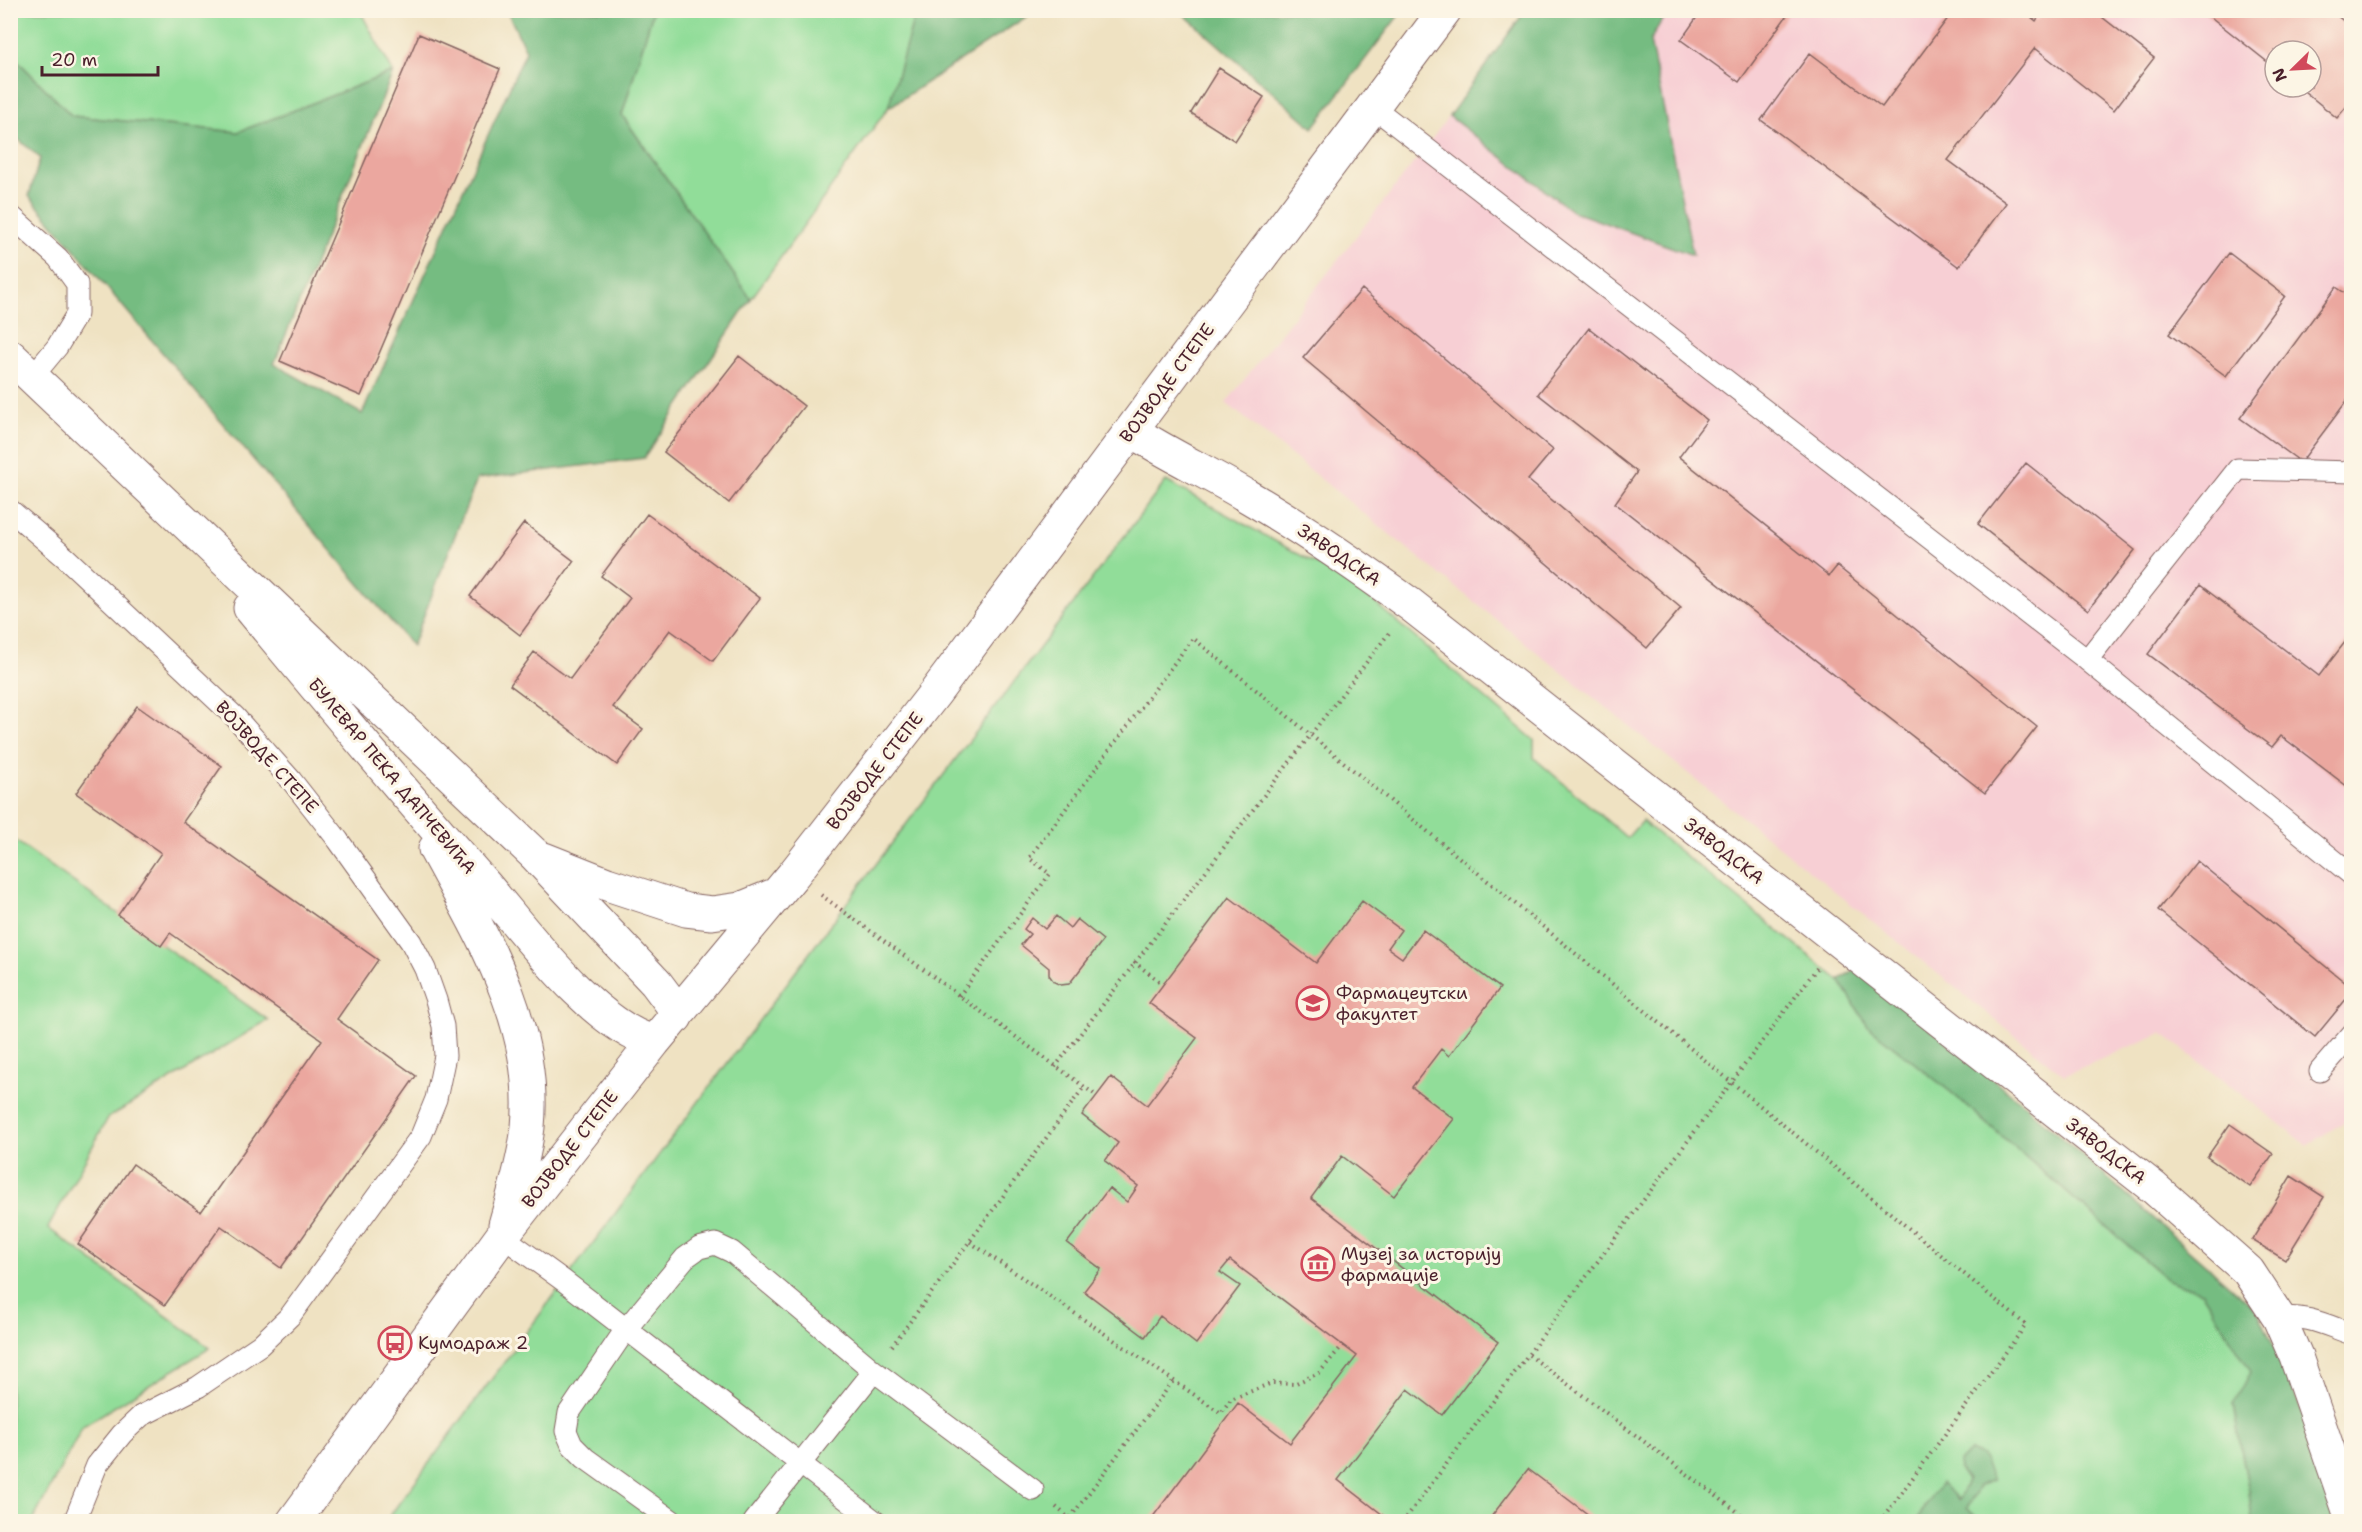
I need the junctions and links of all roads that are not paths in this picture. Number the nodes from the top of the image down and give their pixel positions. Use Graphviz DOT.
graph roads {
  1 [pos="1445,10"];
  2 [pos="1373,107"];
  3 [pos="10,215"];
  4 [pos="22,366"];
  5 [pos="1132,430"];
  6 [pos="2352,472"];
  7 [pos="149,487"];
  8 [pos="10,510"];
  9 [pos="2087,660"];
  10 [pos="409,800"];
  11 [pos="534,854"];
  12 [pos="2352,875"];
  13 [pos="786,884"];
  14 [pos="676,1017"];
  15 [pos="2352,1034"];
  16 [pos="654,1042"];
  17 [pos="2320,1071"];
  18 [pos="502,1236"];
  19 [pos="2279,1318"];
  20 [pos="626,1329"];
  21 [pos="2352,1334"];
  22 [pos="874,1371"];
  23 [pos="800,1464"];
  24 [pos="1034,1490"];
  25 [pos="2349,1504"];
  26 [pos="74,1521"];
  27 [pos="293,1521"];
  28 [pos="674,1521"];
  29 [pos="754,1521"];
  30 [pos="876,1521"];
  1 -- 2 [label="street, ВОЈВОДЕ СТЕПЕ"];
  2 -- 5 [label="street, ВОЈВОДЕ СТЕПЕ"];
  2 -- 9 [label="lane"];
  3 -- 4 [label="lane"];
  4 -- 7 [label="street, БУЛЕВАР ПЕКА ДАПЧЕВИЋА"];
  5 -- 13 [label="street, ВОЈВОДЕ СТЕПЕ"];
  5 -- 19 [label="street, ЗАВОДСКА"];
  6 -- 9 [label="lane"];
  7 -- 10 [label="street, БУЛЕВАР ПЕКА ДАПЧЕВИЋА"];
  7 -- 11 [label="street, БУЛЕВАР ПЕКА ДАПЧЕВИЋА"];
  8 -- 26 [label="lane, ВОЈВОДЕ СТЕПЕ"];
  9 -- 12 [label="lane"];
  10 -- 16 [label="street, БУЛЕВАР ПЕКА ДАПЧЕВИЋА"];
  10 -- 18 [label="street"];
  11 -- 13 [label="street"];
  11 -- 14 [label="street, БУЛЕВАР ПЕКА ДАПЧЕВИЋА"];
  13 -- 14 [label="street, ВОЈВОДЕ СТЕПЕ"];
  14 -- 16 [label="street, ВОЈВОДЕ СТЕПЕ"];
  15 -- 17 [label="lane"];
  16 -- 18 [label="street, ВОЈВОДЕ СТЕПЕ"];
  18 -- 20 [label="lane"];
  18 -- 27 [label="street, ВОЈВОДЕ СТЕПЕ"];
  19 -- 21 [label="lane"];
  19 -- 25 [label="street, ЗАВОДСКА"];
  20 -- 22 [label="lane"];
  20 -- 23 [label="lane"];
  20 -- 28 [label="lane"];
  22 -- 23 [label="lane"];
  22 -- 24 [label="lane"];
  23 -- 29 [label="lane"];
  23 -- 30 [label="lane"];
}
